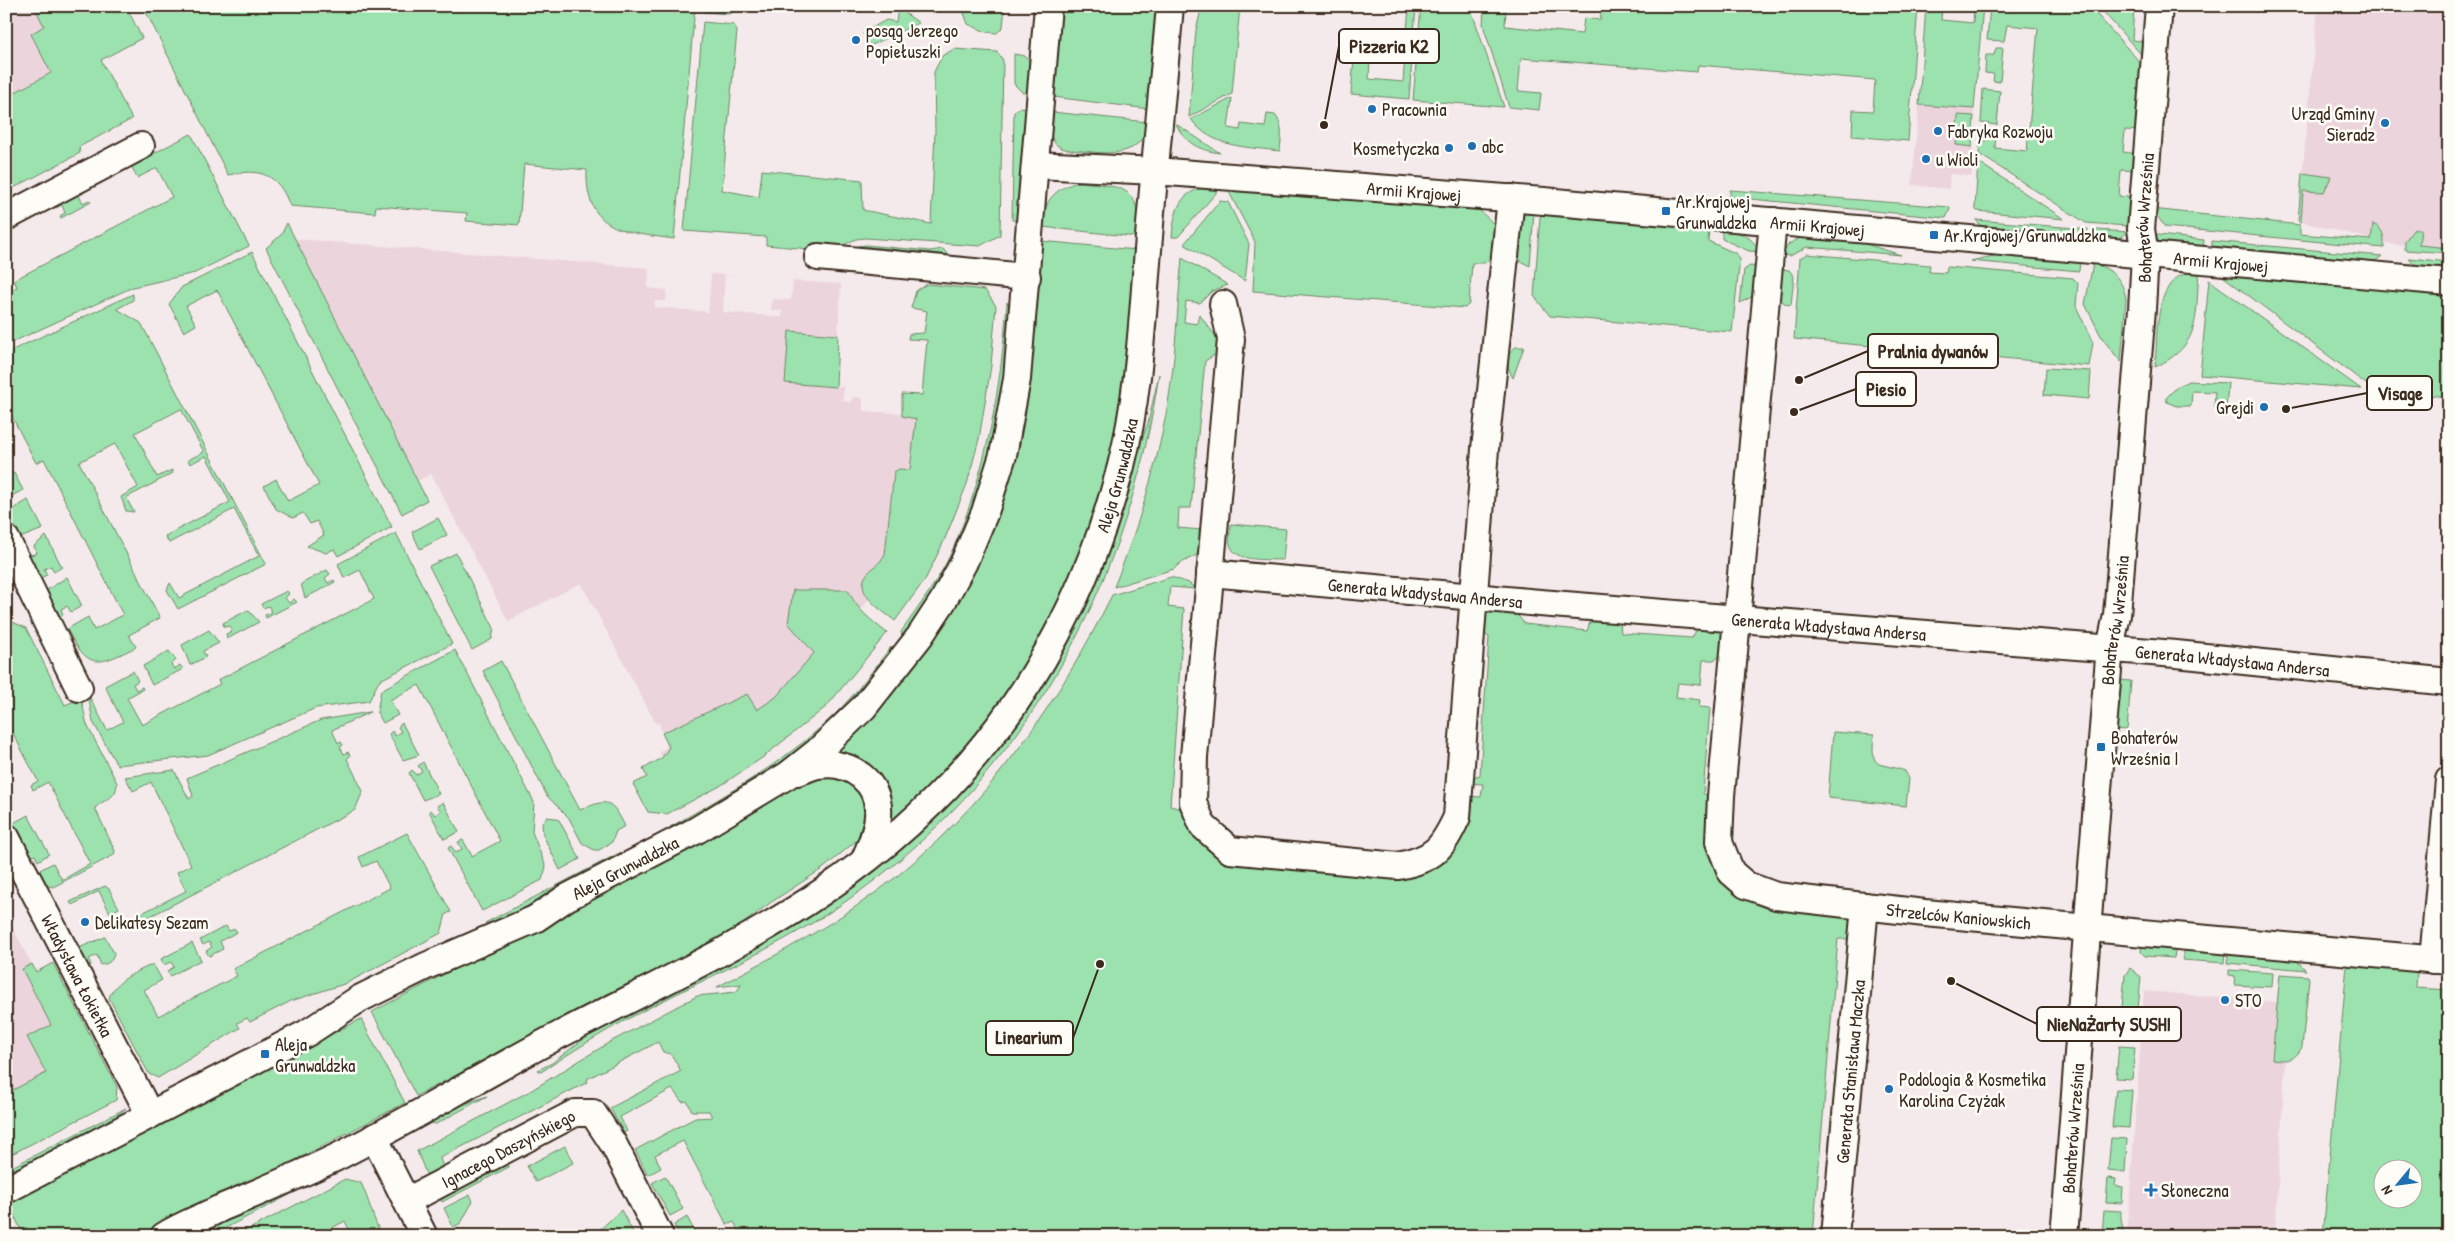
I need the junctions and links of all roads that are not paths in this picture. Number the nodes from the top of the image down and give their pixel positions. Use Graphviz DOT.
graph roads {
  1 [pos="1048,6"];
  2 [pos="1170,6"];
  3 [pos="2160,6"];
  4 [pos="141,146"];
  5 [pos="1036,165"];
  6 [pos="1155,171"];
  7 [pos="1511,198"];
  8 [pos="6,217"];
  9 [pos="1773,222"];
  10 [pos="2145,255"];
  11 [pos="818,257"];
  12 [pos="1027,277"];
  13 [pos="2449,282"];
  14 [pos="1223,304"];
  15 [pos="6,540"];
  16 [pos="1210,573"];
  17 [pos="1473,597"];
  18 [pos="1736,618"];
  19 [pos="2110,648"];
  20 [pos="2449,682"];
  21 [pos="79,688"];
  22 [pos="788,775"];
  23 [pos="2449,780"];
  24 [pos="6,837"];
  25 [pos="864,862"];
  26 [pos="1865,906"];
  27 [pos="2086,928"];
  28 [pos="2441,961"];
  29 [pos="150,1115"];
  30 [pos="374,1137"];
  31 [pos="6,1190"];
  32 [pos="407,1201"];
  33 [pos="164,1236"];
  34 [pos="424,1236"];
  35 [pos="660,1236"];
  36 [pos="1835,1236"];
  37 [pos="2064,1236"];
  1 -- 5 [label="street, Aleja Grunwaldzka"];
  2 -- 6 [label="street, Aleja Grunwaldzka"];
  3 -- 10 [label="street, Bohaterów Września"];
  4 -- 8 [label="street"];
  5 -- 6 [label="street, Armii Krajowej"];
  5 -- 12 [label="street, Aleja Grunwaldzka"];
  6 -- 7 [label="street, Armii Krajowej"];
  6 -- 25 [label="street, Aleja Grunwaldzka"];
  7 -- 9 [label="street, Armii Krajowej"];
  7 -- 17 [label="street"];
  9 -- 10 [label="street, Armii Krajowej"];
  9 -- 18 [label="street, Strzelców Kaniowskich"];
  10 -- 13 [label="street, Armii Krajowej"];
  10 -- 19 [label="street, Bohaterów Września"];
  11 -- 12 [label="street"];
  12 -- 22 [label="street, Aleja Grunwaldzka"];
  14 -- 16 [label="street"];
  15 -- 21 [label="street"];
  16 -- 17 [label="street, Generała Władysława Andersa"];
  16 -- 17 [label="street"];
  17 -- 18 [label="street, Generała Władysława Andersa"];
  18 -- 19 [label="street, Generała Władysława Andersa"];
  18 -- 26 [label="street, Strzelców Kaniowskich"];
  19 -- 20 [label="street, Generała Władysława Andersa"];
  19 -- 27 [label="street, Bohaterów Września"];
  22 -- 25 [label="street, Aleja Grunwaldzka"];
  22 -- 29 [label="street, Aleja Grunwaldzka"];
  23 -- 28 [label="street"];
  24 -- 29 [label="street, Władysława Łokietka"];
  25 -- 30 [label="street, Aleja Grunwaldzka"];
  26 -- 27 [label="street, Strzelców Kaniowskich"];
  26 -- 36 [label="street, Generała Stanisława Maczka"];
  27 -- 28 [label="street, Strzelców Kaniowskich"];
  27 -- 37 [label="street, Bohaterów Września"];
  29 -- 31 [label="street, Aleja Grunwaldzka"];
  30 -- 32 [label="street"];
  30 -- 33 [label="street, Aleja Grunwaldzka"];
  32 -- 34 [label="street"];
  32 -- 35 [label="street, Ignacego Daszyńskiego"];
}
